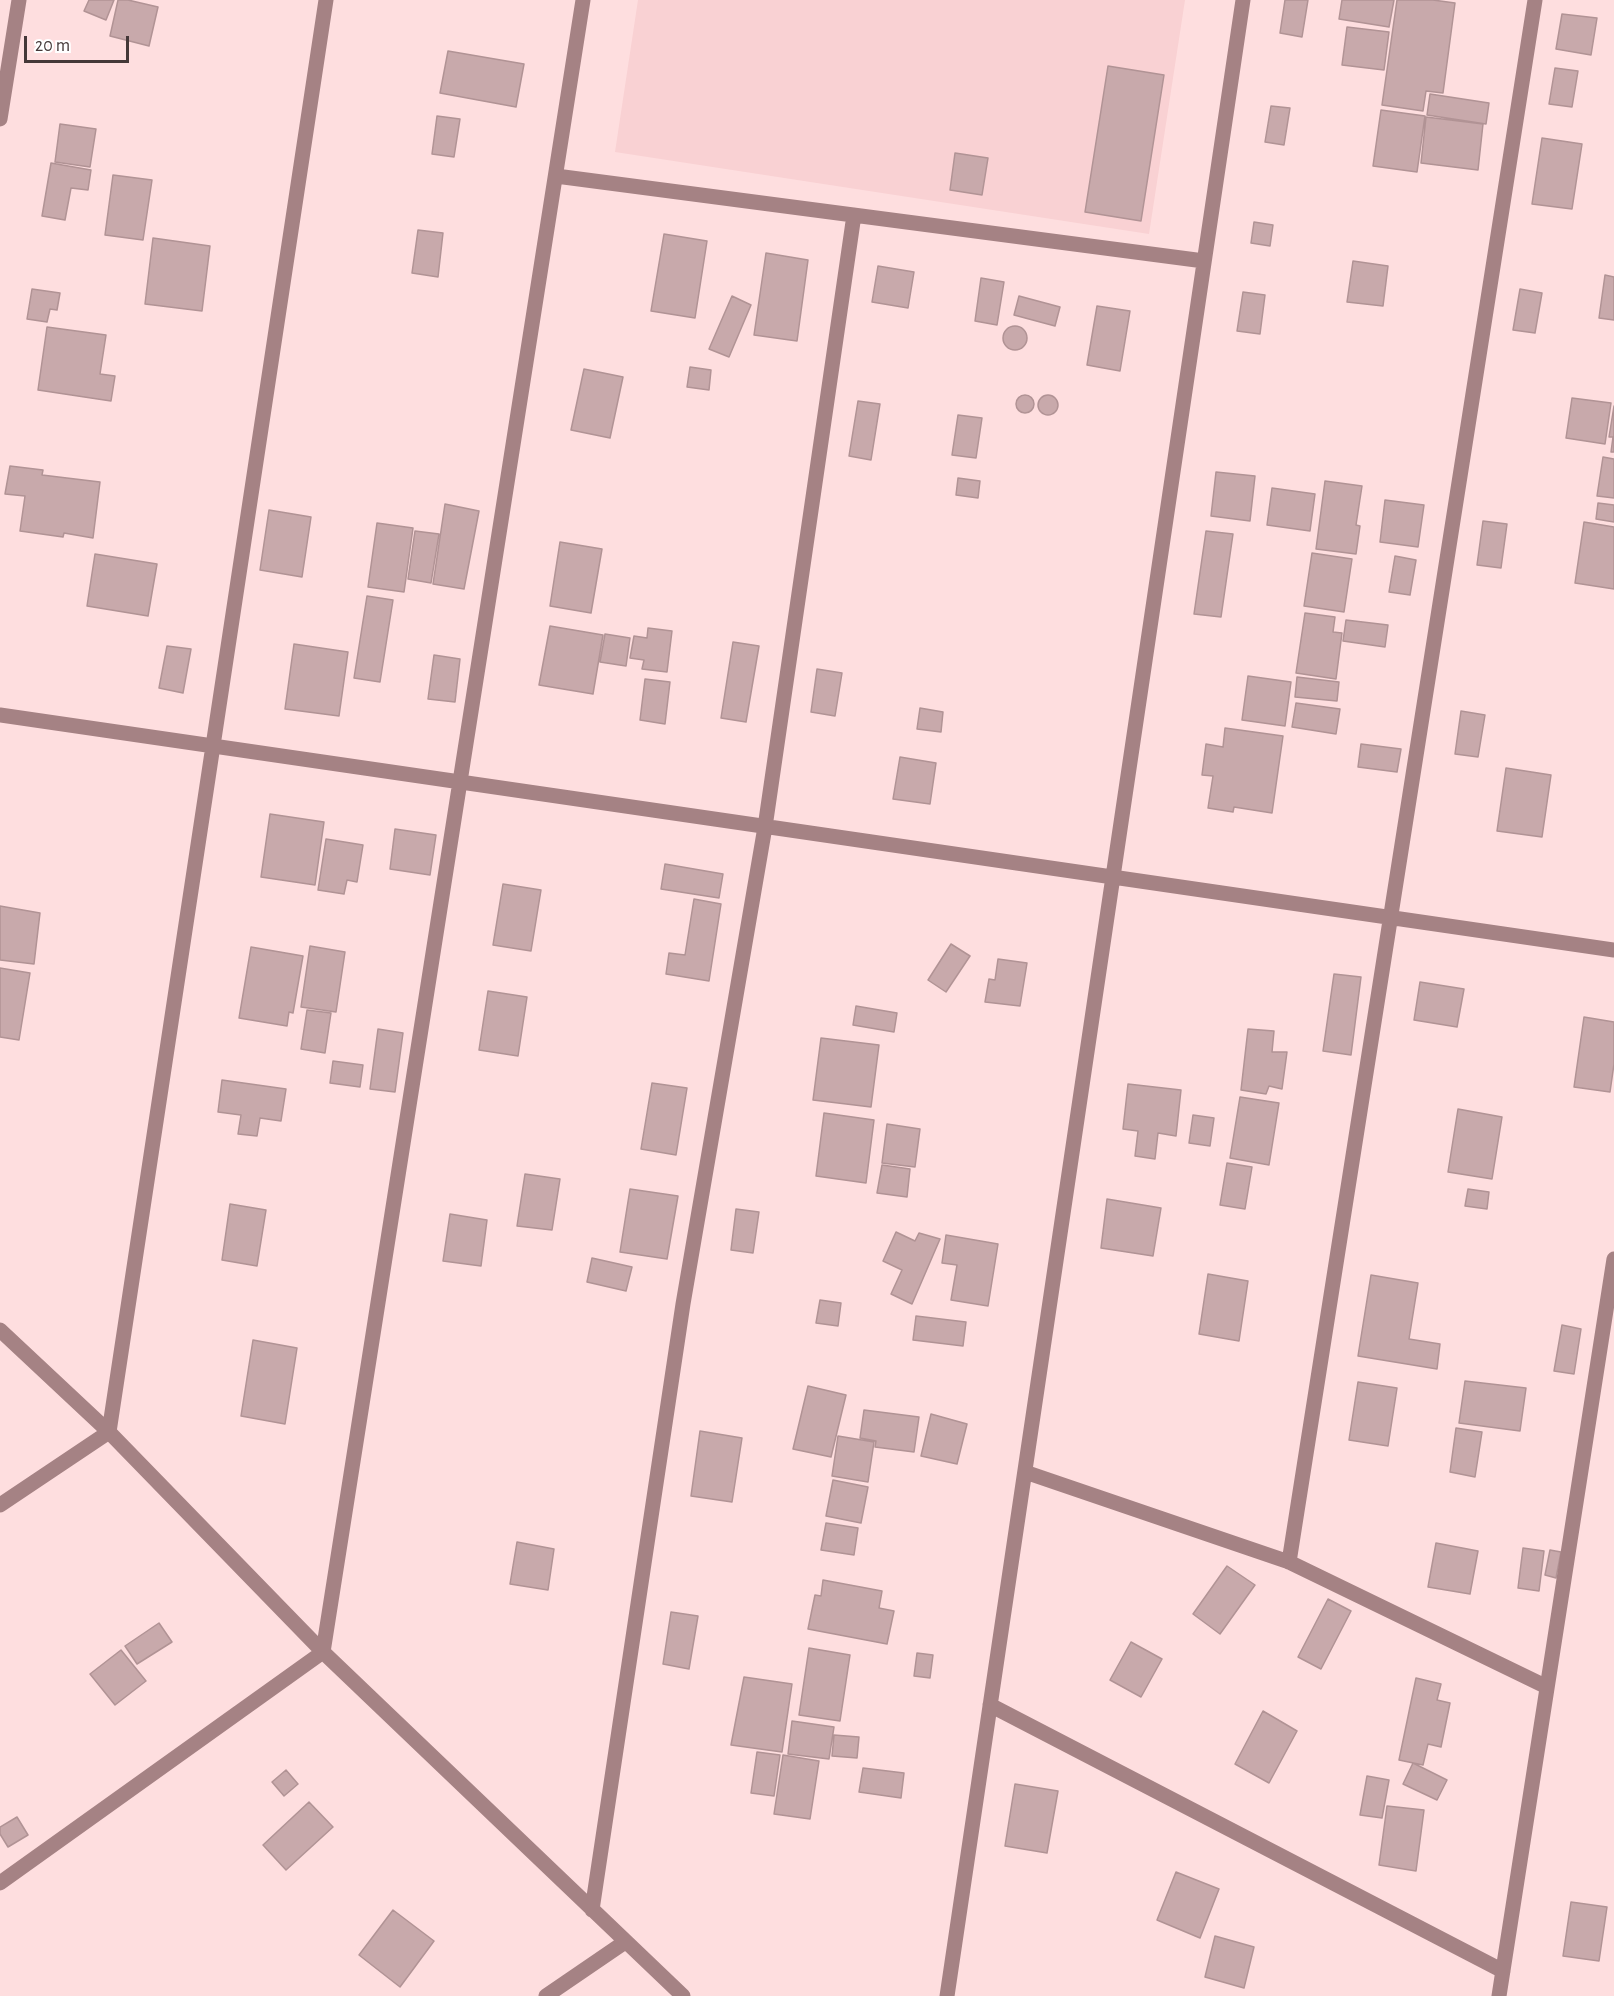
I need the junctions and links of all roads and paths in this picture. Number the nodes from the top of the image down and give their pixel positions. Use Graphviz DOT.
graph roads {
  1 [pos="19,0"];
  2 [pos="327,0"];
  3 [pos="583,0"];
  4 [pos="1243,0"];
  5 [pos="1534,0"];
  6 [pos="5,60"];
  7 [pos="0,119"];
  8 [pos="555,176"];
  9 [pos="854,215"];
  10 [pos="1204,261"];
  11 [pos="0,715"];
  12 [pos="213,746"];
  13 [pos="460,782"];
  14 [pos="765,827"];
  15 [pos="1113,877"];
  16 [pos="1391,917"];
  17 [pos="1614,950"];
  18 [pos="1614,1259"];
  19 [pos="0,1330"];
  20 [pos="109,1432"];
  21 [pos="1025,1472"];
  22 [pos="0,1505"];
  23 [pos="1289,1562"];
  24 [pos="323,1652"];
  25 [pos="1547,1687"];
  26 [pos="990,1705"];
  27 [pos="0,1883"];
  28 [pos="592,1910"];
  29 [pos="625,1942"];
  30 [pos="1503,1971"];
  31 [pos="546,1996"];
  32 [pos="683,1996"];
  33 [pos="947,1996"];
  34 [pos="1499,1996"];
  1 -- 6 [label="street"];
  2 -- 12 [label="street"];
  3 -- 8 [label="street"];
  4 -- 10 [label="street"];
  5 -- 16 [label="street"];
  6 -- 7 [label="street"];
  8 -- 9 [label="street"];
  8 -- 13 [label="street"];
  9 -- 10 [label="street"];
  9 -- 14 [label="street"];
  10 -- 15 [label="street"];
  11 -- 12 [label="street"];
  12 -- 13 [label="street"];
  12 -- 20 [label="street"];
  13 -- 14 [label="street"];
  13 -- 24 [label="street"];
  14 -- 15 [label="street"];
  14 -- 28 [label="street"];
  15 -- 16 [label="street"];
  15 -- 21 [label="street"];
  16 -- 17 [label="street"];
  16 -- 23 [label="street"];
  18 -- 25 [label="street"];
  19 -- 20 [label="street"];
  20 -- 22 [label="street"];
  20 -- 24 [label="street"];
  21 -- 23 [label="street"];
  21 -- 26 [label="street"];
  23 -- 25 [label="street"];
  24 -- 27 [label="street"];
  24 -- 28 [label="street"];
  25 -- 30 [label="street"];
  26 -- 30 [label="street"];
  26 -- 33 [label="street"];
  28 -- 29 [label="street"];
  29 -- 31 [label="street"];
  29 -- 32 [label="street"];
  30 -- 34 [label="street"];
}
